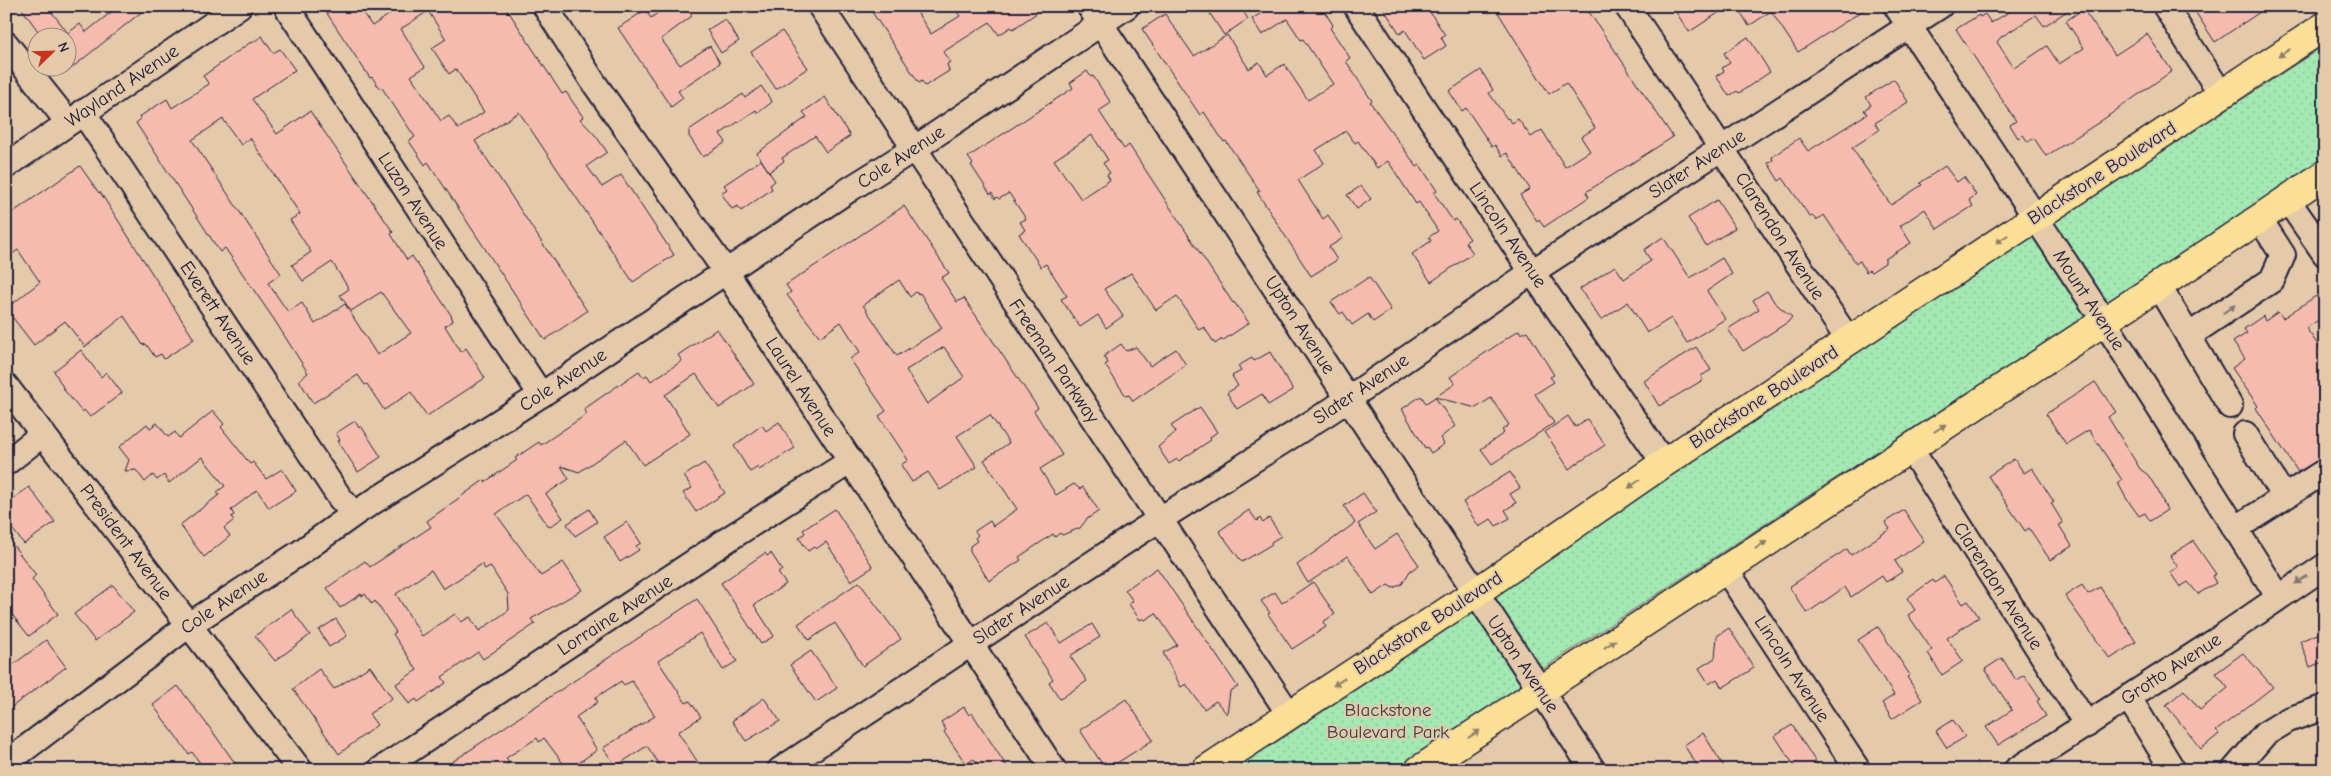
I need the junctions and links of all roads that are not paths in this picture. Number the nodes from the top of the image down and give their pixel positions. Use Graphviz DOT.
graph roads {
  1 [pos="286,6"];
  2 [pos="545,6"];
  3 [pos="820,6"];
  4 [pos="1127,6"];
  5 [pos="1356,6"];
  6 [pos="1627,6"];
  7 [pos="1896,6"];
  8 [pos="1940,6"];
  9 [pos="2165,6"];
  10 [pos="232,8"];
  11 [pos="1095,15"];
  12 [pos="1910,26"];
  13 [pos="2325,26"];
  14 [pos="6,44"];
  15 [pos="2221,94"];
  16 [pos="75,117"];
  17 [pos="1722,147"];
  18 [pos="914,149"];
  19 [pos="6,166"];
  20 [pos="2325,174"];
  21 [pos="2287,199"];
  22 [pos="2035,217"];
  23 [pos="2259,218"];
  24 [pos="2325,254"];
  25 [pos="726,272"];
  26 [pos="1532,272"];
  27 [pos="2158,286"];
  28 [pos="2104,321"];
  29 [pos="2188,336"];
  30 [pos="1849,341"];
  31 [pos="6,386"];
  32 [pos="541,395"];
  33 [pos="1348,398"];
  34 [pos="2230,406"];
  35 [pos="43,434"];
  36 [pos="2246,434"];
  37 [pos="1910,448"];
  38 [pos="851,462"];
  39 [pos="6,463"];
  40 [pos="1664,463"];
  41 [pos="2325,471"];
  42 [pos="2284,497"];
  43 [pos="354,514"];
  44 [pos="1160,520"];
  45 [pos="2235,529"];
  46 [pos="2325,566"];
  47 [pos="1725,568"];
  48 [pos="1475,593"];
  49 [pos="2278,596"];
  50 [pos="189,625"];
  51 [pos="971,643"];
  52 [pos="1541,690"];
  53 [pos="2129,698"];
  54 [pos="2325,707"];
  55 [pos="1289,714"];
  56 [pos="2087,725"];
  57 [pos="6,763"];
  58 [pos="300,770"];
  59 [pos="380,770"];
  60 [pos="780,770"];
  61 [pos="1054,770"];
  62 [pos="1206,770"];
  63 [pos="1419,770"];
  64 [pos="1593,770"];
  65 [pos="1858,770"];
  66 [pos="2016,770"];
  67 [pos="2173,770"];
  68 [pos="2234,770"];
  1 -- 32 [label="street, Luzon Avenue"];
  2 -- 25 [label="street, Laurel Avenue"];
  3 -- 18 [label="street, Freeman Parkway"];
  4 -- 11 [label="street, Cole Avenue"];
  5 -- 26 [label="street, Lincoln Avenue"];
  6 -- 17 [label="street, Clarendon Avenue"];
  7 -- 12 [label="street, Mount Avenue"];
  8 -- 12 [label="street, Slater Avenue"];
  9 -- 15 [label="street"];
  10 -- 16 [label="street, Wayland Avenue"];
  11 -- 18 [label="street, Cole Avenue"];
  11 -- 33 [label="street, Upton Avenue"];
  12 -- 17 [label="street, Slater Avenue"];
  12 -- 22 [label="street, Mount Avenue"];
  13 -- 15 [label="main road, Blackstone Boulevard, one-way"];
  14 -- 16 [label="street, Everett Avenue"];
  15 -- 22 [label="main road, Blackstone Boulevard"];
  16 -- 19 [label="street, Wayland Avenue"];
  16 -- 43 [label="street, Everett Avenue"];
  17 -- 26 [label="street, Slater Avenue"];
  17 -- 30 [label="street, Clarendon Avenue"];
  18 -- 25 [label="street, Cole Avenue"];
  18 -- 44 [label="street, Freeman Parkway"];
  20 -- 21 [label="main road"];
  21 -- 23 [label="main road"];
  21 -- 24 [label="street"];
  22 -- 28 [label="street, Mount Avenue"];
  22 -- 30 [label="main road, Blackstone Boulevard, one-way"];
  23 -- 27 [label="main road"];
  29 -- 23 [label="street, one-way"];
  25 -- 32 [label="street, Cole Avenue"];
  25 -- 38 [label="street, Laurel Avenue"];
  26 -- 33 [label="street, Slater Avenue"];
  26 -- 40 [label="street, Lincoln Avenue"];
  27 -- 28 [label="main road"];
  27 -- 29 [label="street"];
  37 -- 28 [label="main road, one-way"];
  28 -- 45 [label="street, Mount Avenue"];
  29 -- 34 [label="street"];
  30 -- 40 [label="main road, Blackstone Boulevard"];
  31 -- 35 [label="street, President Avenue"];
  32 -- 43 [label="street, Cole Avenue"];
  33 -- 44 [label="street, Slater Avenue"];
  33 -- 48 [label="street, Upton Avenue"];
  35 -- 39 [label="street"];
  35 -- 50 [label="street, President Avenue"];
  36 -- 42 [label="street"];
  47 -- 37 [label="main road, one-way"];
  37 -- 56 [label="street, Clarendon Avenue"];
  38 -- 51 [label="street, Laurel Avenue"];
  38 -- 59 [label="street, Lorraine Avenue"];
  40 -- 48 [label="main road, Blackstone Boulevard, one-way"];
  41 -- 42 [label="street"];
  42 -- 45 [label="street"];
  43 -- 50 [label="street, Cole Avenue"];
  44 -- 51 [label="street, Slater Avenue"];
  44 -- 55 [label="street, Freeman Parkway"];
  45 -- 49 [label="street, Mount Avenue"];
  46 -- 49 [label="street, Grotto Avenue, one-way"];
  52 -- 47 [label="main road, one-way"];
  47 -- 65 [label="street, Lincoln Avenue"];
  48 -- 52 [label="street, Upton Avenue"];
  48 -- 55 [label="main road, Blackstone Boulevard, one-way"];
  49 -- 53 [label="street, Grotto Avenue"];
  50 -- 57 [label="street, Cole Avenue"];
  50 -- 58 [label="street, President Avenue"];
  51 -- 60 [label="street, Slater Avenue"];
  51 -- 61 [label="street, Laurel Avenue"];
  63 -- 52 [label="main road, one-way"];
  52 -- 64 [label="street, Upton Avenue"];
  53 -- 56 [label="street, Grotto Avenue"];
  53 -- 67 [label="street"];
  54 -- 68 [label="street"];
  55 -- 62 [label="main road, Blackstone Boulevard"];
  56 -- 66 [label="street, Grotto Avenue"];
}
